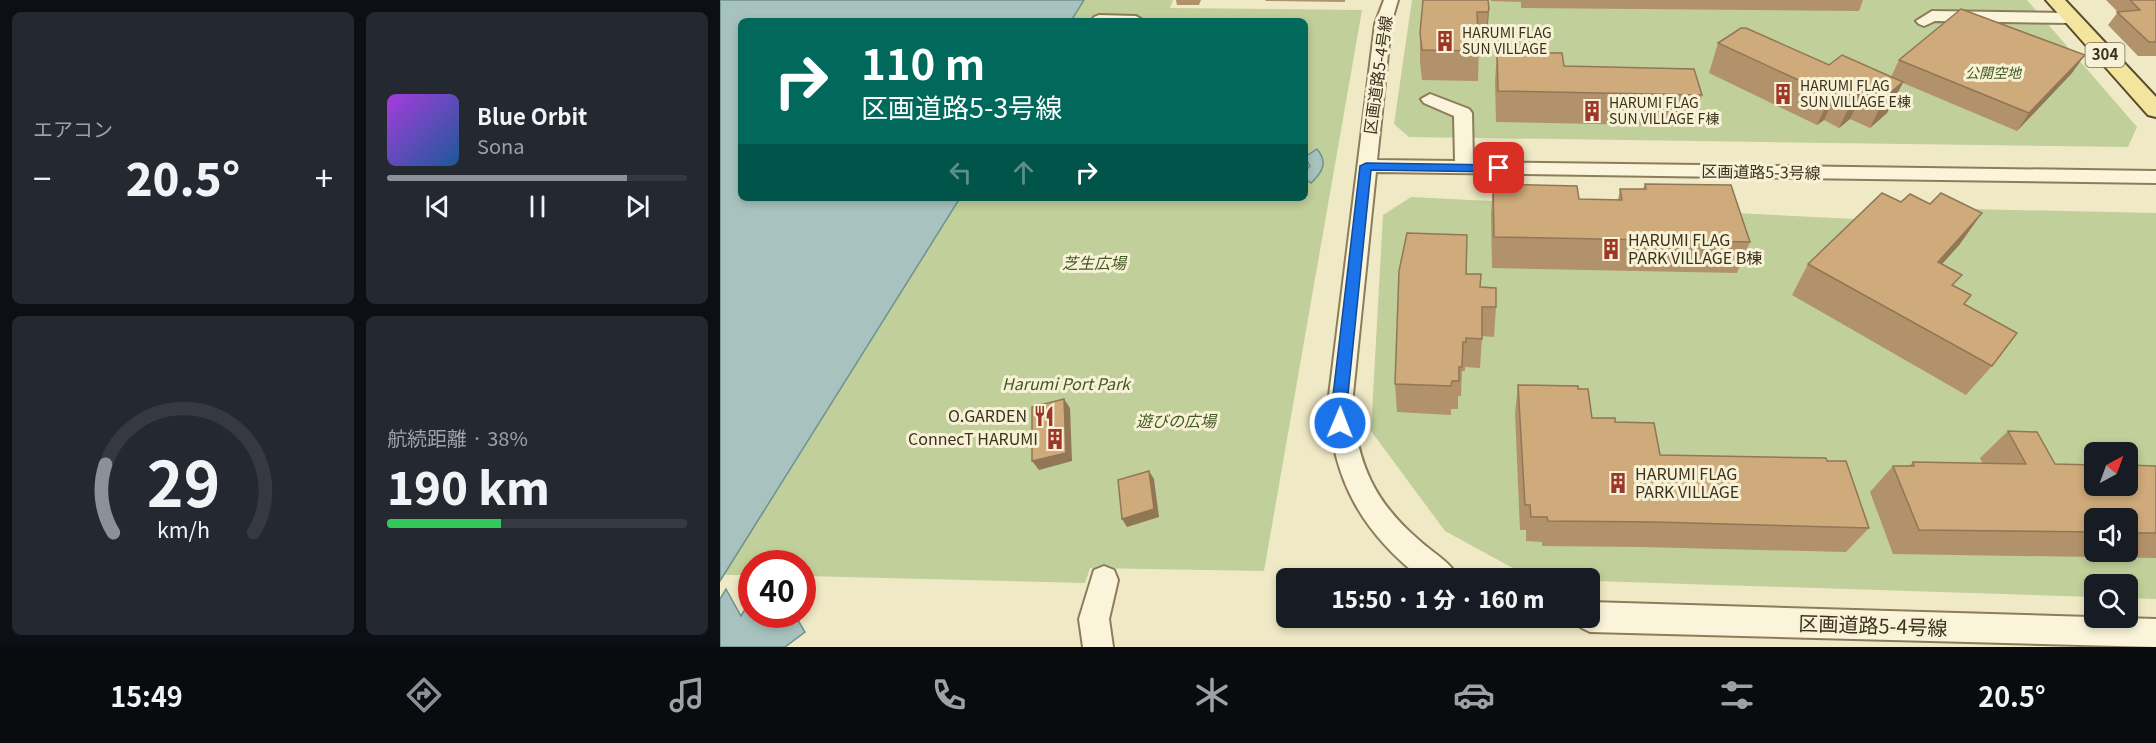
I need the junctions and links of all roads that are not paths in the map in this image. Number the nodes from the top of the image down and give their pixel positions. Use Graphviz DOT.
graph roads {
  1 [pos="1391,0"];
  2 [pos="2055,0"];
  3 [pos="2071,18"];
  4 [pos="1924,21"];
  5 [pos="1430,99"];
  6 [pos="2156,110"];
  7 [pos="1366,166"];
  8 [pos="1464,168"];
  9 [pos="2156,177"];
  10 [pos="1431,568"];
  11 [pos="1104,580"];
  12 [pos="1600,617"];
  13 [pos="2156,634"];
  14 [pos="2118,640"];
  15 [pos="1098,647"];
  1 -- 7 [label="street, 区画道路5-4号線"];
  2 -- 3 [label="main road, 304"];
  3 -- 4 [label="street"];
  3 -- 6 [label="main road, 304"];
  5 -- 8 [label="street"];
  7 -- 8 [label="street, 区画道路5-3号線"];
  7 -- 10 [label="street, 区画道路5-4号線"];
  8 -- 9 [label="street, 区画道路5-3号線"];
  11 -- 15 [label="street"];
  12 -- 14 [label="street, 区画道路5-4号線"];
  13 -- 14 [label="street, 区画道路5-4号線"];
}
